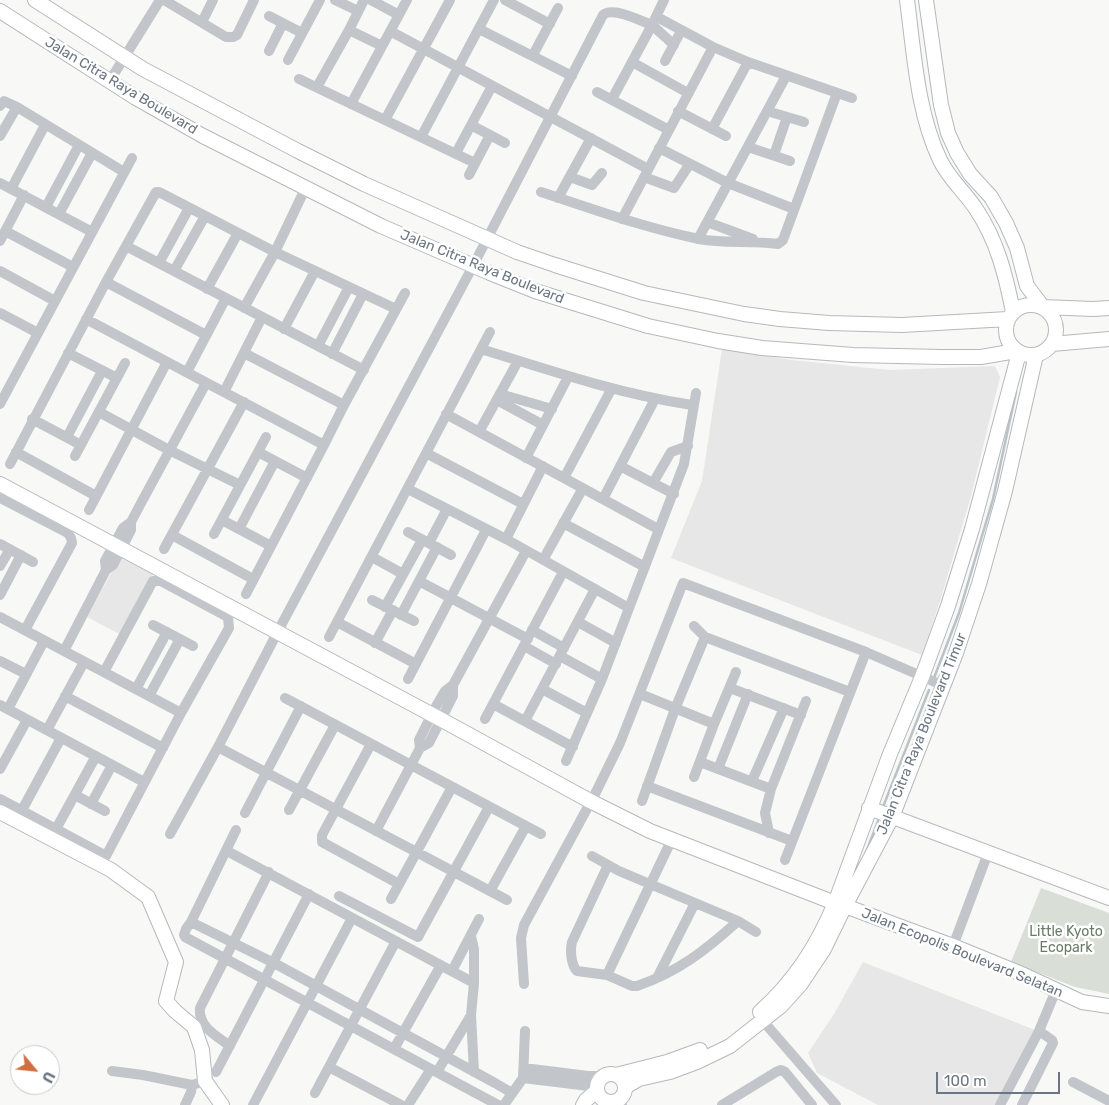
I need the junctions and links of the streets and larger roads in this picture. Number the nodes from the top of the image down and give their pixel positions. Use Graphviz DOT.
graph roads {
  1 [pos="213,0"];
  2 [pos="254,0"];
  3 [pos="320,0"];
  4 [pos="335,0"];
  5 [pos="364,0"];
  6 [pos="371,0"];
  7 [pos="407,0"];
  8 [pos="450,0"];
  9 [pos="494,0"];
  10 [pos="505,0"];
  11 [pos="664,0"];
  12 [pos="907,0"];
  13 [pos="926,0"];
  14 [pos="38,1"];
  15 [pos="166,1"];
  16 [pos="558,8"];
  17 [pos="0,11"];
  18 [pos="358,12"];
  19 [pos="399,15"];
  20 [pos="269,16"];
  21 [pos="654,21"];
  22 [pos="202,22"];
  23 [pos="283,23"];
  24 [pos="550,24"];
  25 [pos="479,29"];
  26 [pos="349,30"];
  27 [pos="681,31"];
  28 [pos="390,32"];
  29 [pos="302,33"];
  30 [pos="674,45"];
  31 [pos="382,46"];
  32 [pos="712,47"];
  33 [pos="423,49"];
  34 [pos="269,51"];
  35 [pos="533,55"];
  36 [pos="125,57"];
  37 [pos="288,60"];
  38 [pos="665,61"];
  39 [pos="632,62"];
  40 [pos="748,62"];
  41 [pos="458,68"];
  42 [pos="572,76"];
  43 [pos="786,76"];
  44 [pos="299,79"];
  45 [pos="109,82"];
  46 [pos="492,86"];
  47 [pos="317,87"];
  48 [pos="597,92"];
  49 [pos="688,93"];
  50 [pos="837,93"];
  51 [pos="852,98"];
  52 [pos="612,99"];
  53 [pos="352,104"];
  54 [pos="0,106"];
  55 [pos="17,107"];
  56 [pos="767,110"];
  57 [pos="678,111"];
  58 [pos="550,117"];
  59 [pos="787,117"];
  60 [pos="385,120"];
  61 [pos="804,122"];
  62 [pos="45,125"];
  63 [pos="471,125"];
  64 [pos="712,129"];
  65 [pos="669,130"];
  66 [pos="490,135"];
  67 [pos="0,136"];
  68 [pos="726,136"];
  69 [pos="421,137"];
  70 [pos="591,138"];
  71 [pos="505,143"];
  72 [pos="79,145"];
  73 [pos="748,147"];
  74 [pos="659,148"];
  75 [pos="92,153"];
  76 [pos="456,153"];
  77 [pos="774,155"];
  78 [pos="132,158"];
  79 [pos="790,160"];
  80 [pos="475,163"];
  81 [pos="690,165"];
  82 [pos="124,172"];
  83 [pos="602,173"];
  84 [pos="646,173"];
  85 [pos="469,175"];
  86 [pos="570,177"];
  87 [pos="0,183"];
  88 [pos="728,183"];
  89 [pos="11,189"];
  90 [pos="305,189"];
  91 [pos="541,192"];
  92 [pos="24,196"];
  93 [pos="558,198"];
  94 [pos="46,207"];
  95 [pos="190,208"];
  96 [pos="794,209"];
  97 [pos="58,214"];
  98 [pos="205,216"];
  99 [pos="622,219"];
  100 [pos="707,222"];
  101 [pos="5,231"];
  102 [pos="92,232"];
  103 [pos="238,233"];
  104 [pos="487,238"];
  105 [pos="698,239"];
  106 [pos="0,241"];
  107 [pos="757,241"];
  108 [pos="126,246"];
  109 [pos="275,252"];
  110 [pos="159,263"];
  111 [pos="473,266"];
  112 [pos="73,267"];
  113 [pos="0,271"];
  114 [pos="174,271"];
  115 [pos="315,271"];
  116 [pos="106,282"];
  117 [pos="349,287"];
  118 [pos="208,288"];
  119 [pos="363,294"];
  120 [pos="405,294"];
  121 [pos="226,298"];
  122 [pos="55,301"];
  123 [pos="244,308"];
  124 [pos="1043,308"];
  125 [pos="1109,308"];
  126 [pos="396,309"];
  127 [pos="1010,316"];
  128 [pos="262,317"];
  129 [pos="2,318"];
  130 [pos="86,320"];
  131 [pos="284,328"];
  132 [pos="490,332"];
  133 [pos="38,333"];
  134 [pos="206,335"];
  135 [pos="1109,339"];
  136 [pos="1052,344"];
  137 [pos="318,346"];
  138 [pos="481,349"];
  139 [pos="1018,352"];
  140 [pos="68,353"];
  141 [pos="244,353"];
  142 [pos="332,354"];
  143 [pos="1036,355"];
  144 [pos="518,361"];
  145 [pos="167,362"];
  146 [pos="125,363"];
  147 [pos="364,370"];
  148 [pos="102,371"];
  149 [pos="187,372"];
  150 [pos="568,377"];
  151 [pos="117,378"];
  152 [pos="206,383"];
  153 [pos="612,388"];
  154 [pos="224,392"];
  155 [pos="696,393"];
  156 [pos="498,397"];
  157 [pos="655,399"];
  158 [pos="244,402"];
  159 [pos="0,404"];
  160 [pos="344,404"];
  161 [pos="692,405"];
  162 [pos="552,409"];
  163 [pos="99,412"];
  164 [pos="446,414"];
  165 [pos="32,419"];
  166 [pos="543,425"];
  167 [pos="131,429"];
  168 [pos="479,432"];
  169 [pos="67,437"];
  170 [pos="266,437"];
  171 [pos="81,445"];
  172 [pos="324,445"];
  173 [pos="688,446"];
  174 [pos="169,450"];
  175 [pos="16,452"];
  176 [pos="258,452"];
  177 [pos="426,453"];
  178 [pos="75,456"];
  179 [pos="526,458"];
  180 [pos="275,461"];
  181 [pos="10,464"];
  182 [pos="543,466"];
  183 [pos="620,466"];
  184 [pos="208,468"];
  185 [pos="307,478"];
  186 [pos="564,478"];
  187 [pos="653,483"];
  188 [pos="0,484"];
  189 [pos="240,485"];
  190 [pos="582,488"];
  191 [pos="408,489"];
  192 [pos="674,494"];
  193 [pos="96,496"];
  194 [pos="0,498"];
  195 [pos="603,499"];
  196 [pos="523,504"];
  197 [pos="89,510"];
  198 [pos="447,510"];
  199 [pos="222,520"];
  200 [pos="563,523"];
  201 [pos="239,529"];
  202 [pos="658,529"];
  203 [pos="486,530"];
  204 [pos="408,532"];
  205 [pos="214,534"];
  206 [pos="172,535"];
  207 [pos="123,536"];
  208 [pos="506,539"];
  209 [pos="429,543"];
  210 [pos="0,544"];
  211 [pos="271,546"];
  212 [pos="10,549"];
  213 [pos="164,549"];
  214 [pos="526,551"];
  215 [pos="21,555"];
  216 [pos="451,555"];
  217 [pos="372,557"];
  218 [pos="543,560"];
  219 [pos="33,562"];
  220 [pos="0,566"];
  221 [pos="645,567"];
  222 [pos="563,572"];
  223 [pos="403,574"];
  224 [pos="253,579"];
  225 [pos="419,581"];
  226 [pos="595,589"];
  227 [pos="246,594"];
  228 [pos="0,595"];
  229 [pos="451,598"];
  230 [pos="372,600"];
  231 [pos="629,608"];
  232 [pos="393,611"];
  233 [pos="0,617"];
  234 [pos="490,618"];
  235 [pos="414,621"];
  236 [pos="337,622"];
  237 [pos="578,622"];
  238 [pos="153,625"];
  239 [pos="694,626"];
  240 [pos="279,629"];
  241 [pos="24,630"];
  242 [pos="167,632"];
  243 [pos="329,637"];
  244 [pos="705,637"];
  245 [pos="528,638"];
  246 [pos="180,639"];
  247 [pos="44,641"];
  248 [pos="376,642"];
  249 [pos="616,643"];
  250 [pos="193,646"];
  251 [pos="64,651"];
  252 [pos="866,652"];
  253 [pos="560,656"];
  254 [pos="0,661"];
  255 [pos="84,662"];
  256 [pos="416,664"];
  257 [pos="104,672"];
  258 [pos="736,672"];
  259 [pos="26,674"];
  260 [pos="602,678"];
  261 [pos="926,678"];
  262 [pos="408,679"];
  263 [pos="453,685"];
  264 [pos="942,685"];
  265 [pos="730,688"];
  266 [pos="136,689"];
  267 [pos="542,689"];
  268 [pos="850,692"];
  269 [pos="640,694"];
  270 [pos="748,694"];
  271 [pos="65,696"];
  272 [pos="149,696"];
  273 [pos="285,698"];
  274 [pos="806,701"];
  275 [pos="493,704"];
  276 [pos="301,706"];
  277 [pos="4,707"];
  278 [pos="784,708"];
  279 [pos="675,709"];
  280 [pos="181,713"];
  281 [pos="438,713"];
  282 [pos="588,713"];
  283 [pos="801,715"];
  284 [pos="485,719"];
  285 [pos="27,720"];
  286 [pos="526,721"];
  287 [pos="714,724"];
  288 [pos="335,725"];
  289 [pos="46,730"];
  290 [pos="61,738"];
  291 [pos="371,744"];
  292 [pos="218,747"];
  293 [pos="573,747"];
  294 [pos="163,748"];
  295 [pos="96,756"];
  296 [pos="566,761"];
  297 [pos="700,762"];
  298 [pos="112,765"];
  299 [pos="410,766"];
  300 [pos="0,769"];
  301 [pos="718,769"];
  302 [pos="266,772"];
  303 [pos="694,777"];
  304 [pos="752,781"];
  305 [pos="144,782"];
  306 [pos="647,786"];
  307 [pos="452,788"];
  308 [pos="770,789"];
  309 [pos="299,790"];
  310 [pos="595,792"];
  311 [pos="75,795"];
  312 [pos="0,800"];
  313 [pos="642,800"];
  314 [pos="91,804"];
  315 [pos="489,807"];
  316 [pos="289,810"];
  317 [pos="336,810"];
  318 [pos="105,811"];
  319 [pos="0,812"];
  320 [pos="21,812"];
  321 [pos="245,813"];
  322 [pos="882,813"];
  323 [pos="526,826"];
  324 [pos="56,829"];
  325 [pos="236,830"];
  326 [pos="376,831"];
  327 [pos="769,833"];
  328 [pos="170,834"];
  329 [pos="541,834"];
  330 [pos="672,839"];
  331 [pos="792,841"];
  332 [pos="227,851"];
  333 [pos="416,852"];
  334 [pos="988,853"];
  335 [pos="592,856"];
  336 [pos="785,860"];
  337 [pos="608,865"];
  338 [pos="269,872"];
  339 [pos="453,872"];
  340 [pos="399,884"];
  341 [pos="651,884"];
  342 [pos="490,892"];
  343 [pos="309,894"];
  344 [pos="339,896"];
  345 [pos="1109,898"];
  346 [pos="391,899"];
  347 [pos="507,900"];
  348 [pos="695,903"];
  349 [pos="840,905"];
  350 [pos="352,918"];
  351 [pos="479,919"];
  352 [pos="738,921"];
  353 [pos="191,922"];
  354 [pos="756,932"];
  355 [pos="471,936"];
  356 [pos="956,940"];
  357 [pos="396,941"];
  358 [pos="232,943"];
  359 [pos="224,959"];
  360 [pos="274,963"];
  361 [pos="441,965"];
  362 [pos="452,971"];
  363 [pos="606,975"];
  364 [pos="657,978"];
  365 [pos="266,980"];
  366 [pos="474,982"];
  367 [pos="524,984"];
  368 [pos="316,986"];
  369 [pos="1056,990"];
  370 [pos="308,1002"];
  371 [pos="1109,1006"];
  372 [pos="360,1010"];
  373 [pos="471,1015"];
  374 [pos="763,1021"];
  375 [pos="351,1026"];
  376 [pos="526,1031"];
  377 [pos="1039,1031"];
  378 [pos="402,1034"];
  379 [pos="230,1046"];
  380 [pos="394,1049"];
  381 [pos="446,1056"];
  382 [pos="329,1067"];
  383 [pos="112,1071"];
  384 [pos="434,1071"];
  385 [pos="216,1072"];
  386 [pos="474,1072"];
  387 [pos="524,1073"];
  388 [pos="1074,1082"];
  389 [pos="198,1083"];
  390 [pos="610,1092"];
  391 [pos="315,1093"];
  392 [pos="512,1094"];
  393 [pos="492,1103"];
  394 [pos="1109,1104"];
  395 [pos="185,1105"];
  396 [pos="222,1105"];
  397 [pos="253,1105"];
  398 [pos="401,1105"];
  399 [pos="408,1105"];
  400 [pos="504,1105"];
  401 [pos="583,1105"];
  402 [pos="722,1105"];
  403 [pos="812,1105"];
  404 [pos="836,1105"];
  405 [pos="1000,1105"];
  406 [pos="1022,1105"];
  1 -- 22 [label="street"];
  2 -- 22 [label="street"];
  3 -- 29 [label="street"];
  4 -- 18 [label="street"];
  5 -- 18 [label="street"];
  6 -- 19 [label="street"];
  7 -- 19 [label="street"];
  8 -- 33 [label="street"];
  9 -- 25 [label="street"];
  10 -- 24 [label="street"];
  11 -- 21 [label="street"];
  12 -- 127 [label="street"];
  13 -- 124 [label="street"];
  14 -- 36 [label="street, Jalan Citra Raya Boulevard"];
  15 -- 22 [label="street"];
  15 -- 36 [label="street"];
  16 -- 24 [label="street"];
  17 -- 45 [label="street, Jalan Citra Raya Boulevard"];
  18 -- 26 [label="street"];
  19 -- 28 [label="street"];
  20 -- 23 [label="street"];
  21 -- 27 [label="street"];
  21 -- 30 [label="street"];
  21 -- 39 [label="street"];
  21 -- 42 [label="street"];
  23 -- 29 [label="street"];
  23 -- 34 [label="street"];
  24 -- 35 [label="street"];
  25 -- 35 [label="street"];
  25 -- 41 [label="street"];
  26 -- 31 [label="street"];
  26 -- 47 [label="street"];
  27 -- 30 [label="street"];
  27 -- 32 [label="street"];
  28 -- 31 [label="street"];
  28 -- 33 [label="street"];
  29 -- 37 [label="street"];
  30 -- 38 [label="street"];
  31 -- 53 [label="street"];
  32 -- 40 [label="street"];
  32 -- 49 [label="street"];
  33 -- 41 [label="street"];
  33 -- 60 [label="street"];
  35 -- 42 [label="street"];
  36 -- 45 [label="street"];
  36 -- 104 [label="street, Jalan Citra Raya Boulevard"];
  39 -- 49 [label="street"];
  39 -- 52 [label="street"];
  40 -- 43 [label="street"];
  40 -- 64 [label="street"];
  41 -- 46 [label="street"];
  41 -- 69 [label="street"];
  42 -- 58 [label="street"];
  43 -- 50 [label="street"];
  43 -- 56 [label="street"];
  44 -- 47 [label="street"];
  45 -- 90 [label="street, Jalan Citra Raya Boulevard"];
  46 -- 58 [label="street"];
  46 -- 63 [label="street"];
  47 -- 53 [label="street"];
  48 -- 52 [label="street"];
  49 -- 57 [label="street"];
  50 -- 51 [label="street"];
  50 -- 96 [label="street"];
  52 -- 65 [label="street"];
  53 -- 60 [label="street"];
  54 -- 55 [label="street"];
  55 -- 62 [label="street"];
  55 -- 67 [label="street"];
  56 -- 59 [label="street"];
  56 -- 73 [label="street"];
  57 -- 64 [label="street"];
  57 -- 65 [label="street"];
  58 -- 70 [label="street"];
  58 -- 104 [label="street"];
  59 -- 61 [label="street"];
  59 -- 77 [label="street"];
  60 -- 69 [label="street"];
  62 -- 72 [label="street"];
  62 -- 89 [label="street"];
  63 -- 66 [label="street"];
  63 -- 76 [label="street"];
  64 -- 68 [label="street"];
  65 -- 74 [label="street"];
  66 -- 71 [label="street"];
  66 -- 80 [label="street"];
  69 -- 76 [label="street"];
  70 -- 84 [label="street"];
  70 -- 86 [label="street"];
  72 -- 75 [label="street"];
  72 -- 94 [label="street"];
  73 -- 77 [label="street"];
  73 -- 88 [label="street"];
  74 -- 81 [label="street"];
  74 -- 84 [label="street"];
  75 -- 82 [label="street"];
  75 -- 97 [label="street"];
  76 -- 80 [label="street"];
  77 -- 79 [label="street"];
  78 -- 82 [label="street"];
  80 -- 85 [label="street"];
  81 -- 84 [label="street"];
  81 -- 88 [label="street"];
  82 -- 102 [label="street"];
  83 -- 86 [label="street"];
  84 -- 99 [label="street"];
  86 -- 93 [label="street"];
  87 -- 89 [label="street"];
  88 -- 96 [label="street"];
  88 -- 100 [label="street"];
  89 -- 92 [label="street"];
  90 -- 109 [label="street"];
  90 -- 111 [label="street, Jalan Citra Raya Boulevard"];
  91 -- 93 [label="street"];
  92 -- 94 [label="street"];
  92 -- 101 [label="street"];
  93 -- 99 [label="street"];
  94 -- 97 [label="street"];
  95 -- 98 [label="street"];
  95 -- 108 [label="street"];
  95 -- 110 [label="street"];
  96 -- 107 [label="street"];
  97 -- 102 [label="street"];
  98 -- 103 [label="street"];
  98 -- 114 [label="street"];
  99 -- 105 [label="street"];
  100 -- 105 [label="street"];
  100 -- 107 [label="street"];
  101 -- 106 [label="street"];
  101 -- 112 [label="street"];
  102 -- 112 [label="street"];
  103 -- 109 [label="street"];
  103 -- 118 [label="street"];
  104 -- 111 [label="street"];
  104 -- 127 [label="street, Jalan Citra Raya Boulevard"];
  105 -- 107 [label="street"];
  108 -- 110 [label="street"];
  108 -- 116 [label="street"];
  109 -- 115 [label="street"];
  109 -- 123 [label="street"];
  110 -- 114 [label="street"];
  111 -- 139 [label="street, Jalan Citra Raya Boulevard"];
  111 -- 240 [label="street"];
  112 -- 122 [label="street"];
  113 -- 122 [label="street"];
  114 -- 118 [label="street"];
  115 -- 117 [label="street"];
  115 -- 131 [label="street"];
  116 -- 130 [label="street"];
  116 -- 134 [label="street"];
  117 -- 119 [label="street"];
  117 -- 137 [label="street"];
  118 -- 121 [label="street"];
  119 -- 126 [label="street"];
  119 -- 142 [label="street"];
  120 -- 126 [label="street"];
  121 -- 123 [label="street"];
  121 -- 134 [label="street"];
  122 -- 133 [label="street"];
  123 -- 128 [label="street"];
  124 -- 125 [label="street"];
  124 -- 127 [label="street"];
  124 -- 136 [label="street"];
  126 -- 147 [label="street"];
  127 -- 139 [label="street"];
  128 -- 131 [label="street"];
  128 -- 141 [label="street"];
  129 -- 133 [label="street"];
  130 -- 140 [label="street"];
  130 -- 145 [label="street"];
  131 -- 137 [label="street"];
  132 -- 138 [label="street"];
  133 -- 159 [label="street"];
  134 -- 149 [label="street"];
  135 -- 136 [label="street"];
  136 -- 143 [label="street"];
  137 -- 142 [label="street"];
  138 -- 144 [label="street"];
  138 -- 164 [label="street"];
  139 -- 143 [label="street"];
  139 -- 261 [label="street, Jalan Citra Raya Boulevard Timur"];
  140 -- 148 [label="street"];
  140 -- 165 [label="street"];
  141 -- 154 [label="street"];
  141 -- 160 [label="street"];
  142 -- 147 [label="street"];
  143 -- 264 [label="street, Jalan Citra Raya Boulevard Timur"];
  144 -- 150 [label="street"];
  144 -- 156 [label="street"];
  145 -- 149 [label="street"];
  145 -- 167 [label="street"];
  146 -- 151 [label="street"];
  147 -- 160 [label="street"];
  148 -- 151 [label="street"];
  148 -- 169 [label="street"];
  149 -- 152 [label="street"];
  150 -- 153 [label="street"];
  150 -- 162 [label="street"];
  151 -- 163 [label="street"];
  152 -- 154 [label="street"];
  152 -- 174 [label="street"];
  153 -- 157 [label="street"];
  153 -- 186 [label="street"];
  154 -- 158 [label="street"];
  155 -- 161 [label="street"];
  156 -- 162 [label="street"];
  156 -- 166 [label="street"];
  156 -- 168 [label="street"];
  157 -- 161 [label="street"];
  157 -- 183 [label="street"];
  158 -- 172 [label="street"];
  158 -- 184 [label="street"];
  160 -- 172 [label="street"];
  161 -- 173 [label="street"];
  162 -- 166 [label="street"];
  163 -- 167 [label="street"];
  163 -- 171 [label="street"];
  164 -- 168 [label="street"];
  164 -- 177 [label="street"];
  165 -- 169 [label="street"];
  165 -- 175 [label="street"];
  166 -- 179 [label="street"];
  167 -- 174 [label="street"];
  167 -- 193 [label="street"];
  168 -- 179 [label="street"];
  169 -- 171 [label="street"];
  170 -- 176 [label="street"];
  171 -- 178 [label="street"];
  172 -- 185 [label="street"];
  173 -- 187 [label="street"];
  173 -- 192 [label="street"];
  174 -- 184 [label="street"];
  174 -- 207 [label="street"];
  175 -- 181 [label="street"];
  175 -- 193 [label="street"];
  176 -- 180 [label="street"];
  176 -- 189 [label="street"];
  177 -- 191 [label="street"];
  177 -- 196 [label="street"];
  179 -- 182 [label="street"];
  180 -- 185 [label="street"];
  180 -- 201 [label="street"];
  182 -- 186 [label="street"];
  182 -- 196 [label="street"];
  183 -- 187 [label="street"];
  183 -- 195 [label="street"];
  184 -- 189 [label="street"];
  184 -- 206 [label="street"];
  185 -- 211 [label="street"];
  186 -- 190 [label="street"];
  187 -- 192 [label="street"];
  188 -- 207 [label="street, Jalan Ecopolis Boulevard Selatan"];
  189 -- 199 [label="street"];
  190 -- 195 [label="street"];
  190 -- 200 [label="street"];
  191 -- 198 [label="street"];
  191 -- 217 [label="street"];
  192 -- 202 [label="street"];
  193 -- 197 [label="street"];
  194 -- 241 [label="street"];
  195 -- 202 [label="street"];
  196 -- 208 [label="street"];
  198 -- 203 [label="street"];
  198 -- 209 [label="street"];
  199 -- 201 [label="street"];
  199 -- 205 [label="street"];
  200 -- 218 [label="street"];
  200 -- 221 [label="street"];
  201 -- 211 [label="street"];
  202 -- 221 [label="street"];
  203 -- 208 [label="street"];
  203 -- 229 [label="street"];
  204 -- 209 [label="street"];
  206 -- 213 [label="street"];
  206 -- 224 [label="street"];
  207 -- 240 [label="street, Jalan Ecopolis Boulevard Selatan"];
  207 -- 251 [label="street"];
  208 -- 214 [label="street"];
  209 -- 216 [label="street"];
  209 -- 223 [label="street"];
  209 -- 225 [label="street"];
  210 -- 212 [label="street"];
  211 -- 224 [label="street"];
  212 -- 215 [label="street"];
  212 -- 220 [label="street"];
  214 -- 218 [label="street"];
  214 -- 234 [label="street"];
  215 -- 219 [label="street"];
  215 -- 228 [label="street"];
  217 -- 223 [label="street"];
  217 -- 236 [label="street"];
  218 -- 222 [label="street"];
  221 -- 231 [label="street"];
  222 -- 226 [label="street"];
  222 -- 245 [label="street"];
  223 -- 232 [label="street"];
  224 -- 227 [label="street"];
  225 -- 229 [label="street"];
  225 -- 232 [label="street"];
  226 -- 231 [label="street"];
  226 -- 237 [label="street"];
  229 -- 234 [label="street"];
  229 -- 256 [label="street"];
  230 -- 232 [label="street"];
  231 -- 249 [label="street"];
  232 -- 235 [label="street"];
  232 -- 248 [label="street"];
  233 -- 241 [label="street"];
  234 -- 245 [label="street"];
  234 -- 263 [label="street"];
  236 -- 243 [label="street"];
  236 -- 248 [label="street"];
  237 -- 249 [label="street"];
  237 -- 253 [label="street"];
  238 -- 242 [label="street"];
  239 -- 244 [label="street"];
  240 -- 281 [label="street, Jalan Ecopolis Boulevard Selatan"];
  240 -- 292 [label="street"];
  241 -- 247 [label="street"];
  242 -- 246 [label="street"];
  242 -- 266 [label="street"];
  244 -- 268 [label="street"];
  244 -- 279 [label="street"];
  245 -- 253 [label="street"];
  245 -- 253 [label="street"];
  245 -- 275 [label="street"];
  246 -- 250 [label="street"];
  246 -- 272 [label="street"];
  247 -- 251 [label="street"];
  247 -- 259 [label="street"];
  248 -- 256 [label="street"];
  249 -- 260 [label="street"];
  251 -- 255 [label="street"];
  252 -- 261 [label="street"];
  252 -- 268 [label="street"];
  252 -- 269 [label="street"];
  253 -- 260 [label="street"];
  253 -- 267 [label="street"];
  254 -- 259 [label="street"];
  255 -- 257 [label="street"];
  255 -- 271 [label="street"];
  256 -- 262 [label="street"];
  257 -- 266 [label="street"];
  257 -- 280 [label="street"];
  258 -- 265 [label="street"];
  259 -- 277 [label="street"];
  260 -- 282 [label="street"];
  261 -- 264 [label="street"];
  261 -- 322 [label="street, Jalan Citra Raya Boulevard Timur"];
  263 -- 281 [label="street"];
  263 -- 281 [label="street"];
  264 -- 322 [label="street, Jalan Citra Raya Boulevard Timur"];
  265 -- 270 [label="street"];
  265 -- 287 [label="street"];
  266 -- 272 [label="street"];
  267 -- 282 [label="street"];
  267 -- 286 [label="street"];
  268 -- 331 [label="street"];
  269 -- 279 [label="street"];
  269 -- 310 [label="street"];
  270 -- 278 [label="street"];
  270 -- 301 [label="street"];
  271 -- 289 [label="street"];
  271 -- 294 [label="street"];
  272 -- 280 [label="street"];
  273 -- 276 [label="street"];
  274 -- 283 [label="street"];
  275 -- 284 [label="street"];
  275 -- 286 [label="street"];
  276 -- 288 [label="street"];
  276 -- 302 [label="street"];
  277 -- 285 [label="street"];
  278 -- 283 [label="street"];
  278 -- 304 [label="street"];
  279 -- 287 [label="street"];
  279 -- 306 [label="street"];
  280 -- 294 [label="street"];
  281 -- 299 [label="street"];
  281 -- 310 [label="street, Jalan Ecopolis Boulevard Selatan"];
  282 -- 293 [label="street"];
  283 -- 308 [label="street"];
  285 -- 289 [label="street"];
  285 -- 300 [label="street"];
  286 -- 293 [label="street"];
  287 -- 297 [label="street"];
  288 -- 291 [label="street"];
  288 -- 309 [label="street"];
  289 -- 290 [label="street"];
  290 -- 295 [label="street"];
  290 -- 320 [label="street"];
  291 -- 299 [label="street"];
  291 -- 317 [label="street"];
  292 -- 302 [label="street"];
  292 -- 328 [label="street"];
  293 -- 296 [label="street"];
  294 -- 305 [label="street"];
  295 -- 298 [label="street"];
  295 -- 311 [label="street"];
  297 -- 301 [label="street"];
  297 -- 303 [label="street"];
  298 -- 305 [label="street"];
  298 -- 314 [label="street"];
  299 -- 307 [label="street"];
  299 -- 326 [label="street"];
  301 -- 304 [label="street"];
  302 -- 309 [label="street"];
  302 -- 321 [label="street"];
  304 -- 308 [label="street"];
  305 -- 324 [label="street"];
  306 -- 313 [label="street"];
  306 -- 327 [label="street"];
  307 -- 315 [label="street"];
  307 -- 333 [label="street"];
  308 -- 327 [label="street"];
  309 -- 316 [label="street"];
  309 -- 317 [label="street"];
  310 -- 330 [label="street, Jalan Ecopolis Boulevard Selatan"];
  310 -- 367 [label="street"];
  311 -- 314 [label="street"];
  311 -- 324 [label="street"];
  312 -- 320 [label="street"];
  314 -- 318 [label="street"];
  315 -- 323 [label="street"];
  315 -- 339 [label="street"];
  317 -- 326 [label="street"];
  317 -- 340 [label="street"];
  319 -- 389 [label="street"];
  320 -- 324 [label="street"];
  322 -- 334 [label="street"];
  322 -- 349 [label="street, Jalan Citra Raya Boulevard Timur"];
  322 -- 349 [label="street, Jalan Citra Raya Boulevard Timur"];
  323 -- 329 [label="street"];
  323 -- 342 [label="street"];
  325 -- 332 [label="street"];
  326 -- 333 [label="street"];
  327 -- 331 [label="street"];
  330 -- 341 [label="street"];
  330 -- 349 [label="street, Jalan Ecopolis Boulevard Selatan"];
  331 -- 336 [label="street"];
  332 -- 338 [label="street"];
  332 -- 353 [label="street"];
  333 -- 339 [label="street"];
  333 -- 340 [label="street"];
  334 -- 345 [label="street"];
  334 -- 356 [label="street"];
  335 -- 337 [label="street"];
  337 -- 341 [label="street"];
  337 -- 363 [label="street"];
  338 -- 343 [label="street"];
  338 -- 358 [label="street"];
  339 -- 342 [label="street"];
  339 -- 344 [label="street"];
  340 -- 346 [label="street"];
  341 -- 348 [label="street"];
  341 -- 363 [label="street"];
  342 -- 347 [label="street"];
  343 -- 350 [label="street"];
  343 -- 360 [label="street"];
  348 -- 352 [label="street"];
  348 -- 364 [label="street"];
  349 -- 356 [label="street, Jalan Ecopolis Boulevard Selatan"];
  349 -- 374 [label="street, Jalan Citra Raya Boulevard Timur"];
  349 -- 390 [label="street, Jalan Citra Raya Boulevard Timur"];
  350 -- 357 [label="street"];
  350 -- 368 [label="street"];
  351 -- 355 [label="street"];
  352 -- 354 [label="street"];
  352 -- 364 [label="street"];
  353 -- 358 [label="street"];
  353 -- 359 [label="street"];
  355 -- 362 [label="street"];
  355 -- 366 [label="street"];
  356 -- 369 [label="street, Jalan Ecopolis Boulevard Selatan"];
  357 -- 361 [label="street"];
  357 -- 372 [label="street"];
  358 -- 359 [label="street"];
  358 -- 360 [label="street"];
  359 -- 365 [label="street"];
  359 -- 379 [label="street"];
  360 -- 365 [label="street"];
  360 -- 368 [label="street"];
  361 -- 362 [label="street"];
  361 -- 378 [label="street"];
  362 -- 366 [label="street"];
  363 -- 364 [label="street"];
  365 -- 370 [label="street"];
  365 -- 379 [label="street"];
  366 -- 373 [label="street"];
  368 -- 370 [label="street"];
  368 -- 372 [label="street"];
  369 -- 371 [label="street, Jalan Ecopolis Boulevard Selatan"];
  369 -- 377 [label="street"];
  370 -- 375 [label="street"];
  370 -- 397 [label="street"];
  372 -- 375 [label="street"];
  372 -- 378 [label="street"];
  373 -- 381 [label="street"];
  373 -- 386 [label="street"];
  374 -- 390 [label="street, Jalan Citra Raya Boulevard Timur"];
  374 -- 404 [label="street"];
  375 -- 380 [label="street"];
  375 -- 382 [label="street"];
  376 -- 387 [label="street"];
  377 -- 405 [label="street"];
  377 -- 406 [label="street"];
  378 -- 380 [label="street"];
  378 -- 381 [label="street"];
  379 -- 385 [label="street"];
  380 -- 384 [label="street"];
  381 -- 384 [label="street"];
  381 -- 386 [label="street"];
  382 -- 391 [label="street"];
  382 -- 398 [label="street"];
  383 -- 389 [label="street"];
  384 -- 393 [label="street"];
  384 -- 399 [label="street"];
  386 -- 392 [label="street"];
  387 -- 390 [label="street"];
  387 -- 392 [label="street"];
  388 -- 394 [label="street"];
  389 -- 395 [label="street"];
  389 -- 396 [label="street"];
  390 -- 401 [label="street"];
  392 -- 400 [label="street"];
  402 -- 403 [label="street"];
}
